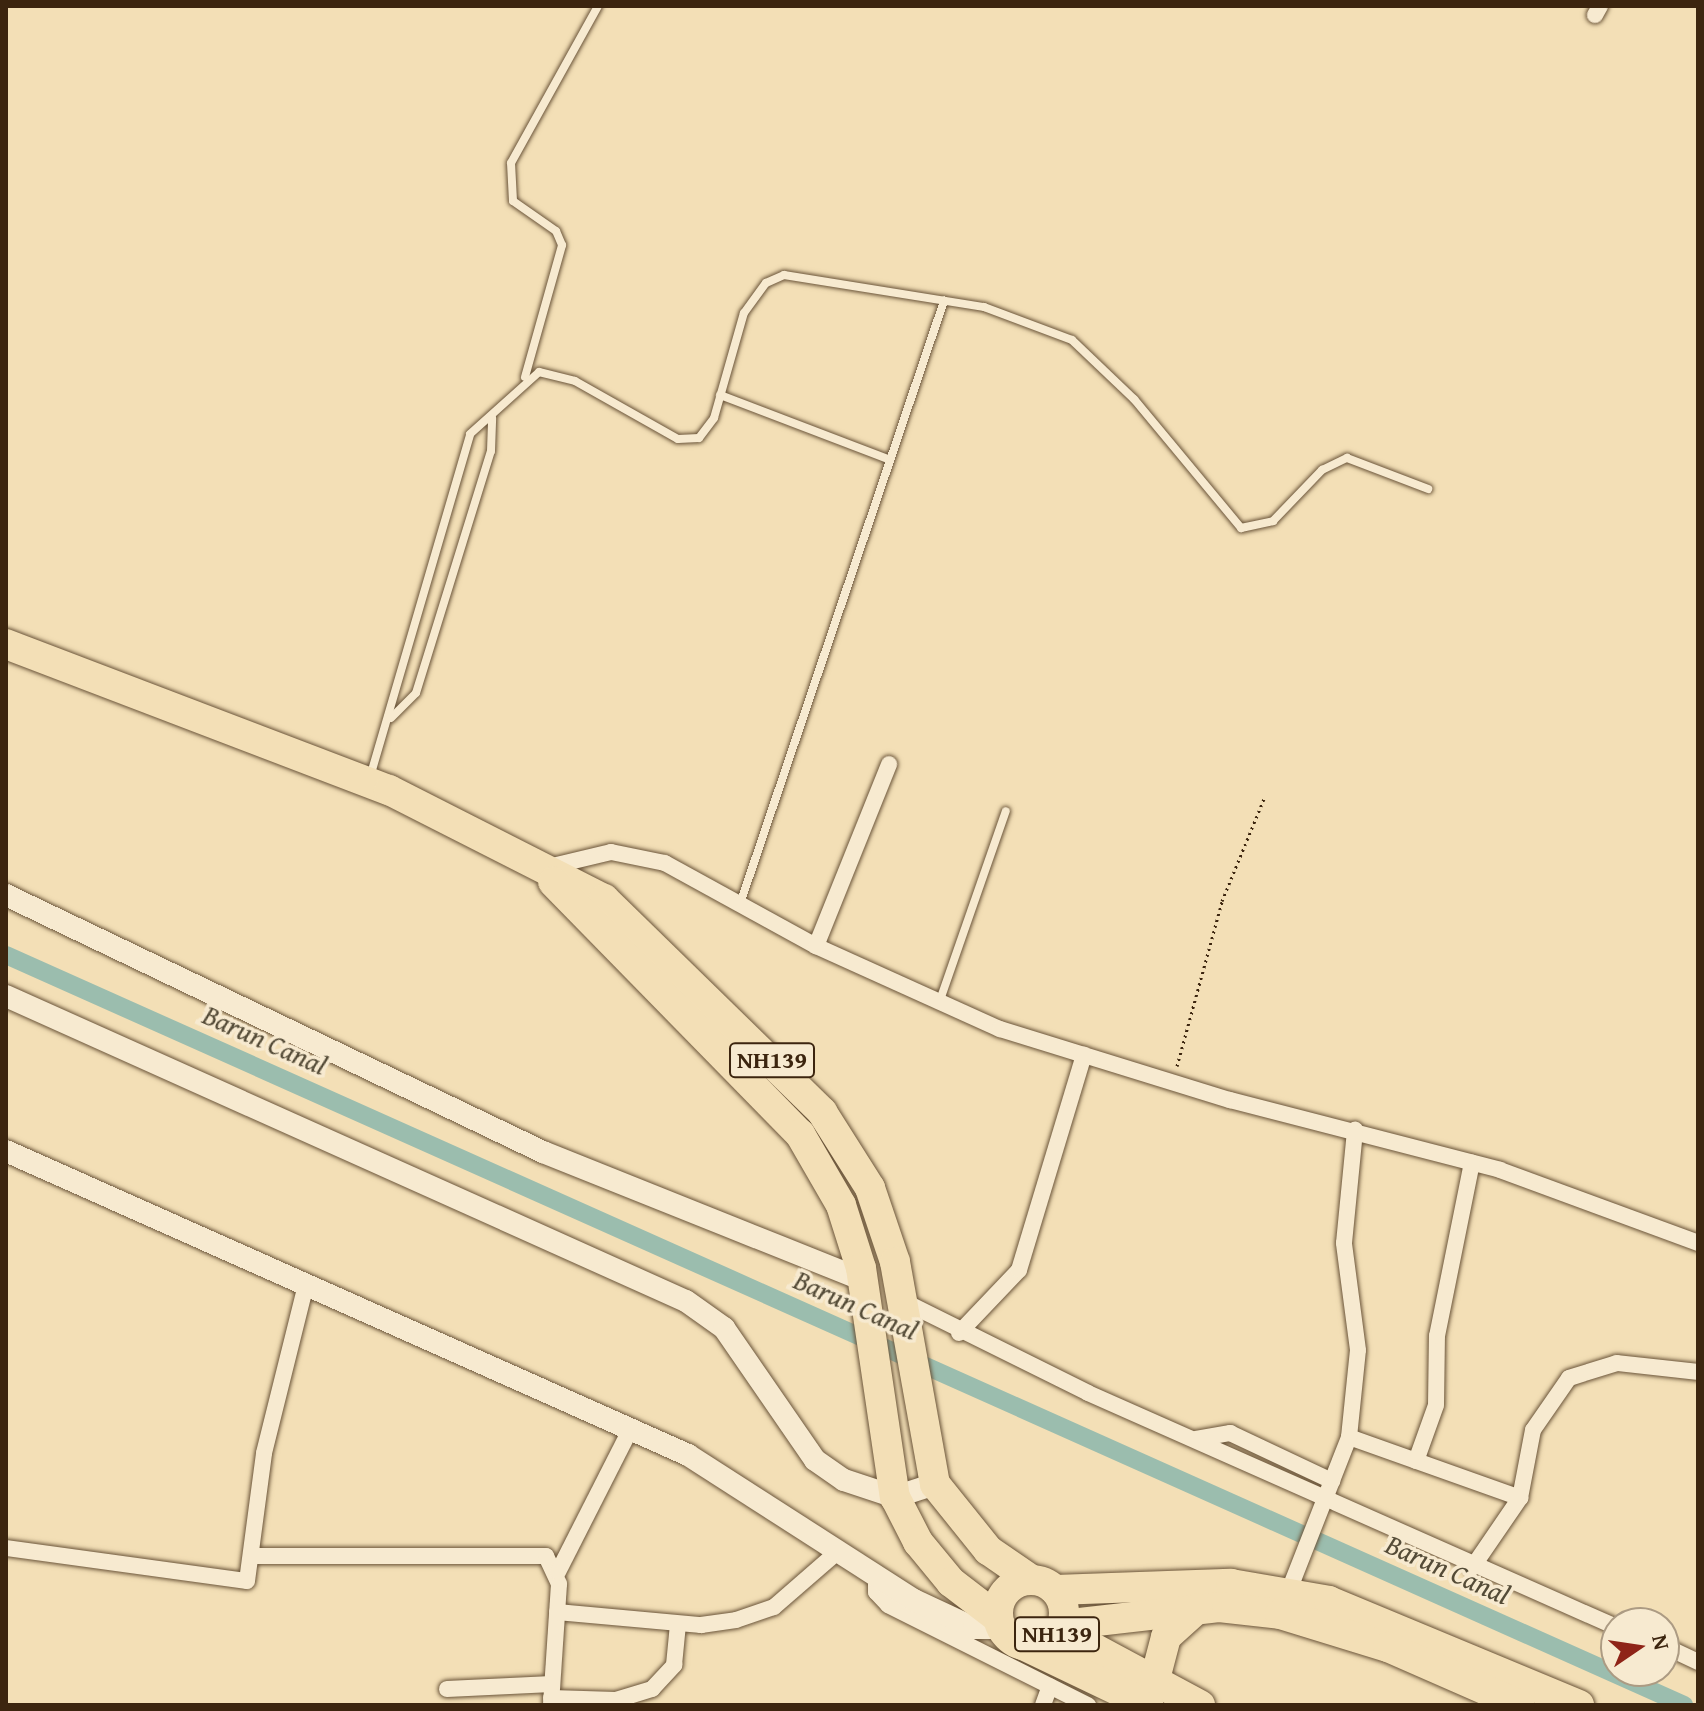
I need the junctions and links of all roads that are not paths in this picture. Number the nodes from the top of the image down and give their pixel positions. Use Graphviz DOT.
graph roads {
  1 [pos="598,6"];
  2 [pos="944,301"];
  3 [pos="525,377"];
  4 [pos="720,395"];
  5 [pos="492,418"];
  6 [pos="890,460"];
  7 [pos="1428,489"];
  8 [pos="6,644"];
  9 [pos="391,718"];
  10 [pos="889,764"];
  11 [pos="368,782"];
  12 [pos="1006,811"];
  13 [pos="541,871"];
  14 [pos="6,895"];
  15 [pos="740,904"];
  16 [pos="816,946"];
  17 [pos="6,996"];
  18 [pos="939,1003"];
  19 [pos="1084,1055"];
  20 [pos="1355,1130"];
  21 [pos="8,1157"];
  22 [pos="1472,1162"];
  23 [pos="1698,1243"];
  24 [pos="306,1285"];
  25 [pos="865,1293"];
  26 [pos="903,1310"];
  27 [pos="959,1333"];
  28 [pos="1698,1372"];
  29 [pos="630,1430"];
  30 [pos="1349,1437"];
  31 [pos="1196,1439"];
  32 [pos="1416,1461"];
  33 [pos="1332,1481"];
  34 [pos="935,1484"];
  35 [pos="895,1497"];
  36 [pos="1520,1498"];
  37 [pos="1322,1500"];
  38 [pos="6,1548"];
  39 [pos="835,1554"];
  40 [pos="254,1556"];
  41 [pos="1472,1568"];
  42 [pos="558,1572"];
  43 [pos="876,1577"];
  44 [pos="1042,1584"];
  45 [pos="1288,1593"];
  46 [pos="1198,1608"];
  47 [pos="557,1612"];
  48 [pos="1600,1620"];
  49 [pos="678,1624"];
  50 [pos="1061,1628"];
  51 [pos="1007,1630"];
  52 [pos="1050,1686"];
  53 [pos="447,1689"];
  54 [pos="1152,1692"];
  55 [pos="551,1696"];
  56 [pos="1043,1705"];
  57 [pos="1088,1705"];
  58 [pos="1200,1705"];
  59 [pos="1520,1705"];
  60 [pos="1579,1705"];
  1 -- 3 [label="lane"];
  2 -- 4 [label="lane"];
  2 -- 6 [label="lane"];
  2 -- 7 [label="lane"];
  3 -- 4 [label="lane"];
  3 -- 5 [label="lane"];
  4 -- 6 [label="lane"];
  5 -- 9 [label="lane"];
  5 -- 9 [label="lane"];
  6 -- 15 [label="lane"];
  8 -- 11 [label="highway, NH139"];
  9 -- 11 [label="lane"];
  10 -- 16 [label="street"];
  11 -- 13 [label="highway, NH139"];
  12 -- 18 [label="lane"];
  13 -- 15 [label="street"];
  13 -- 25 [label="highway, NH139"];
  13 -- 26 [label="highway, NH139"];
  14 -- 25 [label="main road"];
  15 -- 16 [label="street"];
  16 -- 18 [label="street"];
  17 -- 35 [label="main road"];
  18 -- 19 [label="street"];
  19 -- 20 [label="street"];
  19 -- 27 [label="street"];
  20 -- 22 [label="street"];
  20 -- 30 [label="street"];
  21 -- 24 [label="main road"];
  22 -- 23 [label="street"];
  22 -- 32 [label="street"];
  24 -- 29 [label="main road"];
  24 -- 40 [label="street"];
  25 -- 35 [label="highway, NH139"];
  26 -- 27 [label="street"];
  26 -- 34 [label="highway, NH139"];
  27 -- 31 [label="street"];
  28 -- 36 [label="street"];
  29 -- 39 [label="main road"];
  29 -- 42 [label="street"];
  30 -- 32 [label="street"];
  30 -- 33 [label="street"];
  31 -- 33 [label="street"];
  31 -- 37 [label="street"];
  32 -- 36 [label="street"];
  33 -- 37 [label="street"];
  34 -- 35 [label="main road"];
  34 -- 44 [label="highway, NH139"];
  35 -- 51 [label="highway, NH139"];
  36 -- 41 [label="street"];
  37 -- 41 [label="street"];
  37 -- 45 [label="street"];
  38 -- 40 [label="street"];
  39 -- 43 [label="main road"];
  39 -- 49 [label="street"];
  40 -- 42 [label="street"];
  41 -- 48 [label="street"];
  42 -- 47 [label="street"];
  43 -- 51 [label="main road"];
  43 -- 52 [label="street"];
  44 -- 45 [label="highway"];
  44 -- 50 [label="highway, NH139"];
  44 -- 51 [label="highway, NH139"];
  45 -- 60 [label="highway"];
  46 -- 50 [label="highway"];
  46 -- 54 [label="highway"];
  46 -- 59 [label="highway"];
  47 -- 49 [label="street"];
  47 -- 55 [label="street"];
  49 -- 55 [label="street"];
  50 -- 51 [label="highway, NH139"];
  50 -- 54 [label="highway, NH139"];
  51 -- 54 [label="highway, NH139"];
  52 -- 56 [label="street"];
  52 -- 57 [label="street"];
  53 -- 55 [label="street"];
  54 -- 58 [label="highway, NH139"];
}
